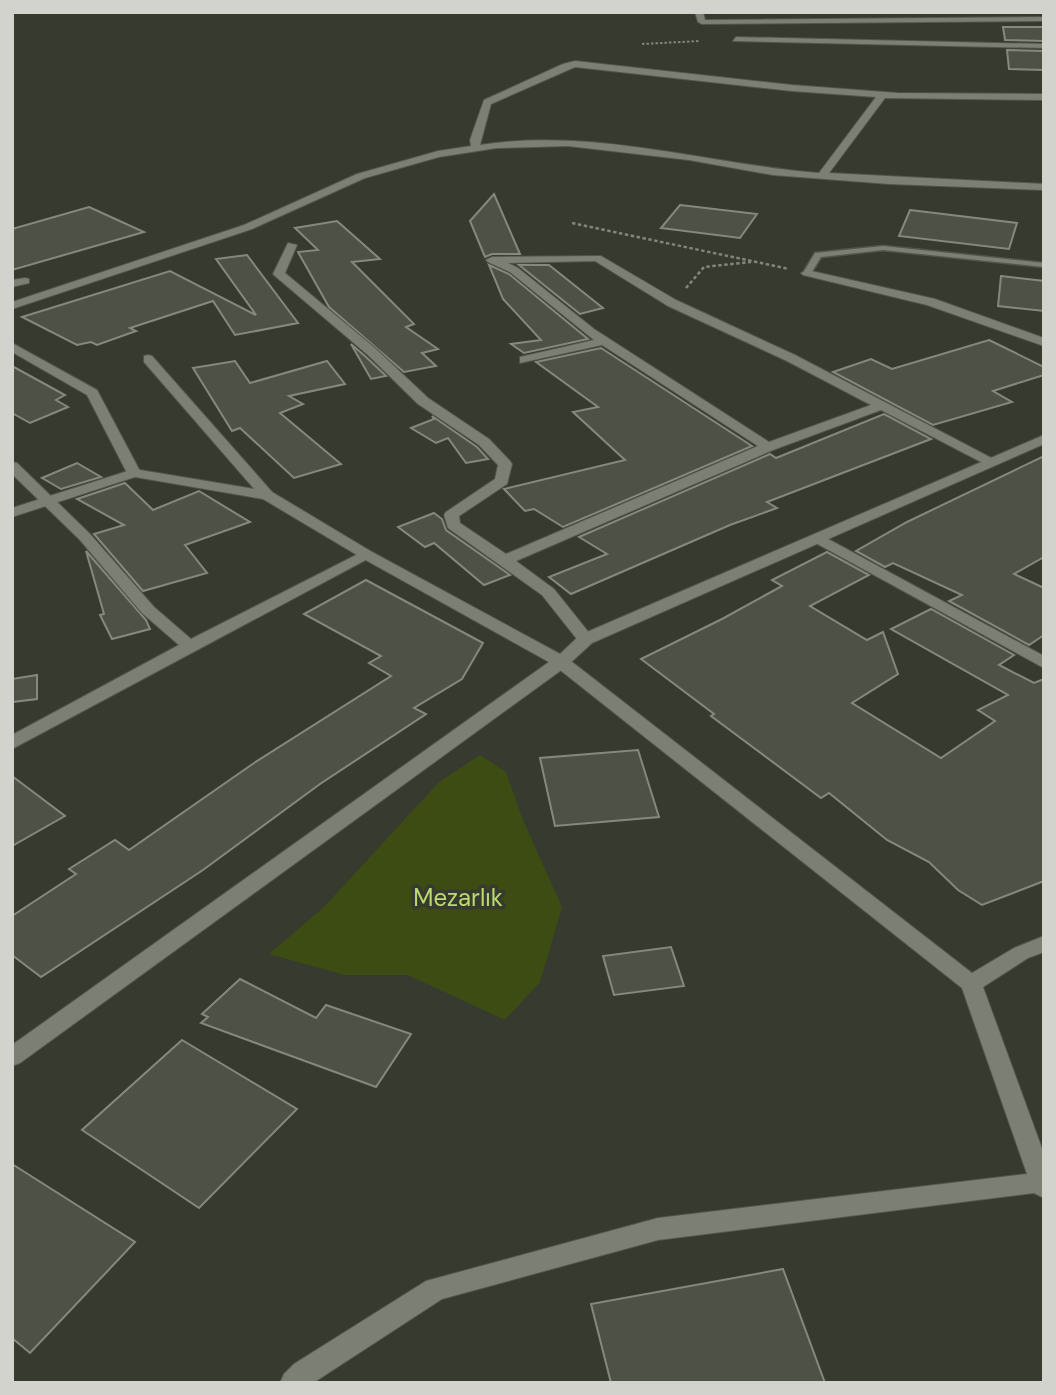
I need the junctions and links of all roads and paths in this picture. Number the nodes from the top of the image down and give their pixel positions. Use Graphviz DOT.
graph roads {
  1 [pos="699,12"];
  2 [pos="1044,19"];
  3 [pos="736,39"];
  4 [pos="642,44"];
  5 [pos="1041,44"];
  6 [pos="883,94"];
  7 [pos="1033,97"];
  8 [pos="1044,97"];
  9 [pos="1044,109"];
  10 [pos="476,148"];
  11 [pos="822,176"];
  12 [pos="1044,187"];
  13 [pos="572,223"];
  14 [pos="292,245"];
  15 [pos="756,262"];
  16 [pos="1044,265"];
  17 [pos="807,273"];
  18 [pos="25,281"];
  19 [pos="12,284"];
  20 [pos="672,303"];
  21 [pos="12,306"];
  22 [pos="605,341"];
  23 [pos="1044,342"];
  24 [pos="12,347"];
  25 [pos="148,359"];
  26 [pos="524,360"];
  27 [pos="882,405"];
  28 [pos="1044,439"];
  29 [pos="768,447"];
  30 [pos="992,462"];
  31 [pos="12,466"];
  32 [pos="134,473"];
  33 [pos="267,495"];
  34 [pos="51,502"];
  35 [pos="12,513"];
  36 [pos="817,538"];
  37 [pos="367,555"];
  38 [pos="505,560"];
  39 [pos="586,639"];
  40 [pos="190,646"];
  41 [pos="561,662"];
  42 [pos="1044,663"];
  43 [pos="12,743"];
  44 [pos="1044,944"];
  45 [pos="971,984"];
  46 [pos="12,1057"];
  47 [pos="1043,1184"];
  48 [pos="294,1383"];
  1 -- 2 [label="street"];
  3 -- 4 [label="path"];
  3 -- 5 [label="street"];
  6 -- 7 [label="street"];
  6 -- 10 [label="street"];
  6 -- 11 [label="street"];
  7 -- 8 [label="street"];
  7 -- 9 [label="street"];
  10 -- 11 [label="street"];
  10 -- 21 [label="street"];
  11 -- 12 [label="street"];
  13 -- 15 [label="path"];
  14 -- 38 [label="street"];
  15 -- 17 [label="path"];
  15 -- 20 [label="path"];
  16 -- 17 [label="lane"];
  17 -- 23 [label="street"];
  18 -- 19 [label="street"];
  20 -- 22 [label="street"];
  20 -- 27 [label="street"];
  22 -- 26 [label="street"];
  22 -- 29 [label="street"];
  24 -- 32 [label="street"];
  25 -- 33 [label="street"];
  27 -- 29 [label="street"];
  27 -- 30 [label="street"];
  28 -- 30 [label="street"];
  29 -- 38 [label="street"];
  30 -- 36 [label="street"];
  31 -- 34 [label="street"];
  32 -- 33 [label="street"];
  32 -- 34 [label="street"];
  33 -- 37 [label="street"];
  34 -- 35 [label="street"];
  34 -- 40 [label="street"];
  36 -- 39 [label="street"];
  36 -- 42 [label="street"];
  37 -- 40 [label="street"];
  37 -- 41 [label="street"];
  38 -- 39 [label="street"];
  39 -- 41 [label="street"];
  40 -- 43 [label="street"];
  41 -- 45 [label="street"];
  41 -- 46 [label="street"];
  44 -- 45 [label="street"];
  45 -- 47 [label="street"];
  47 -- 48 [label="street"];
}
